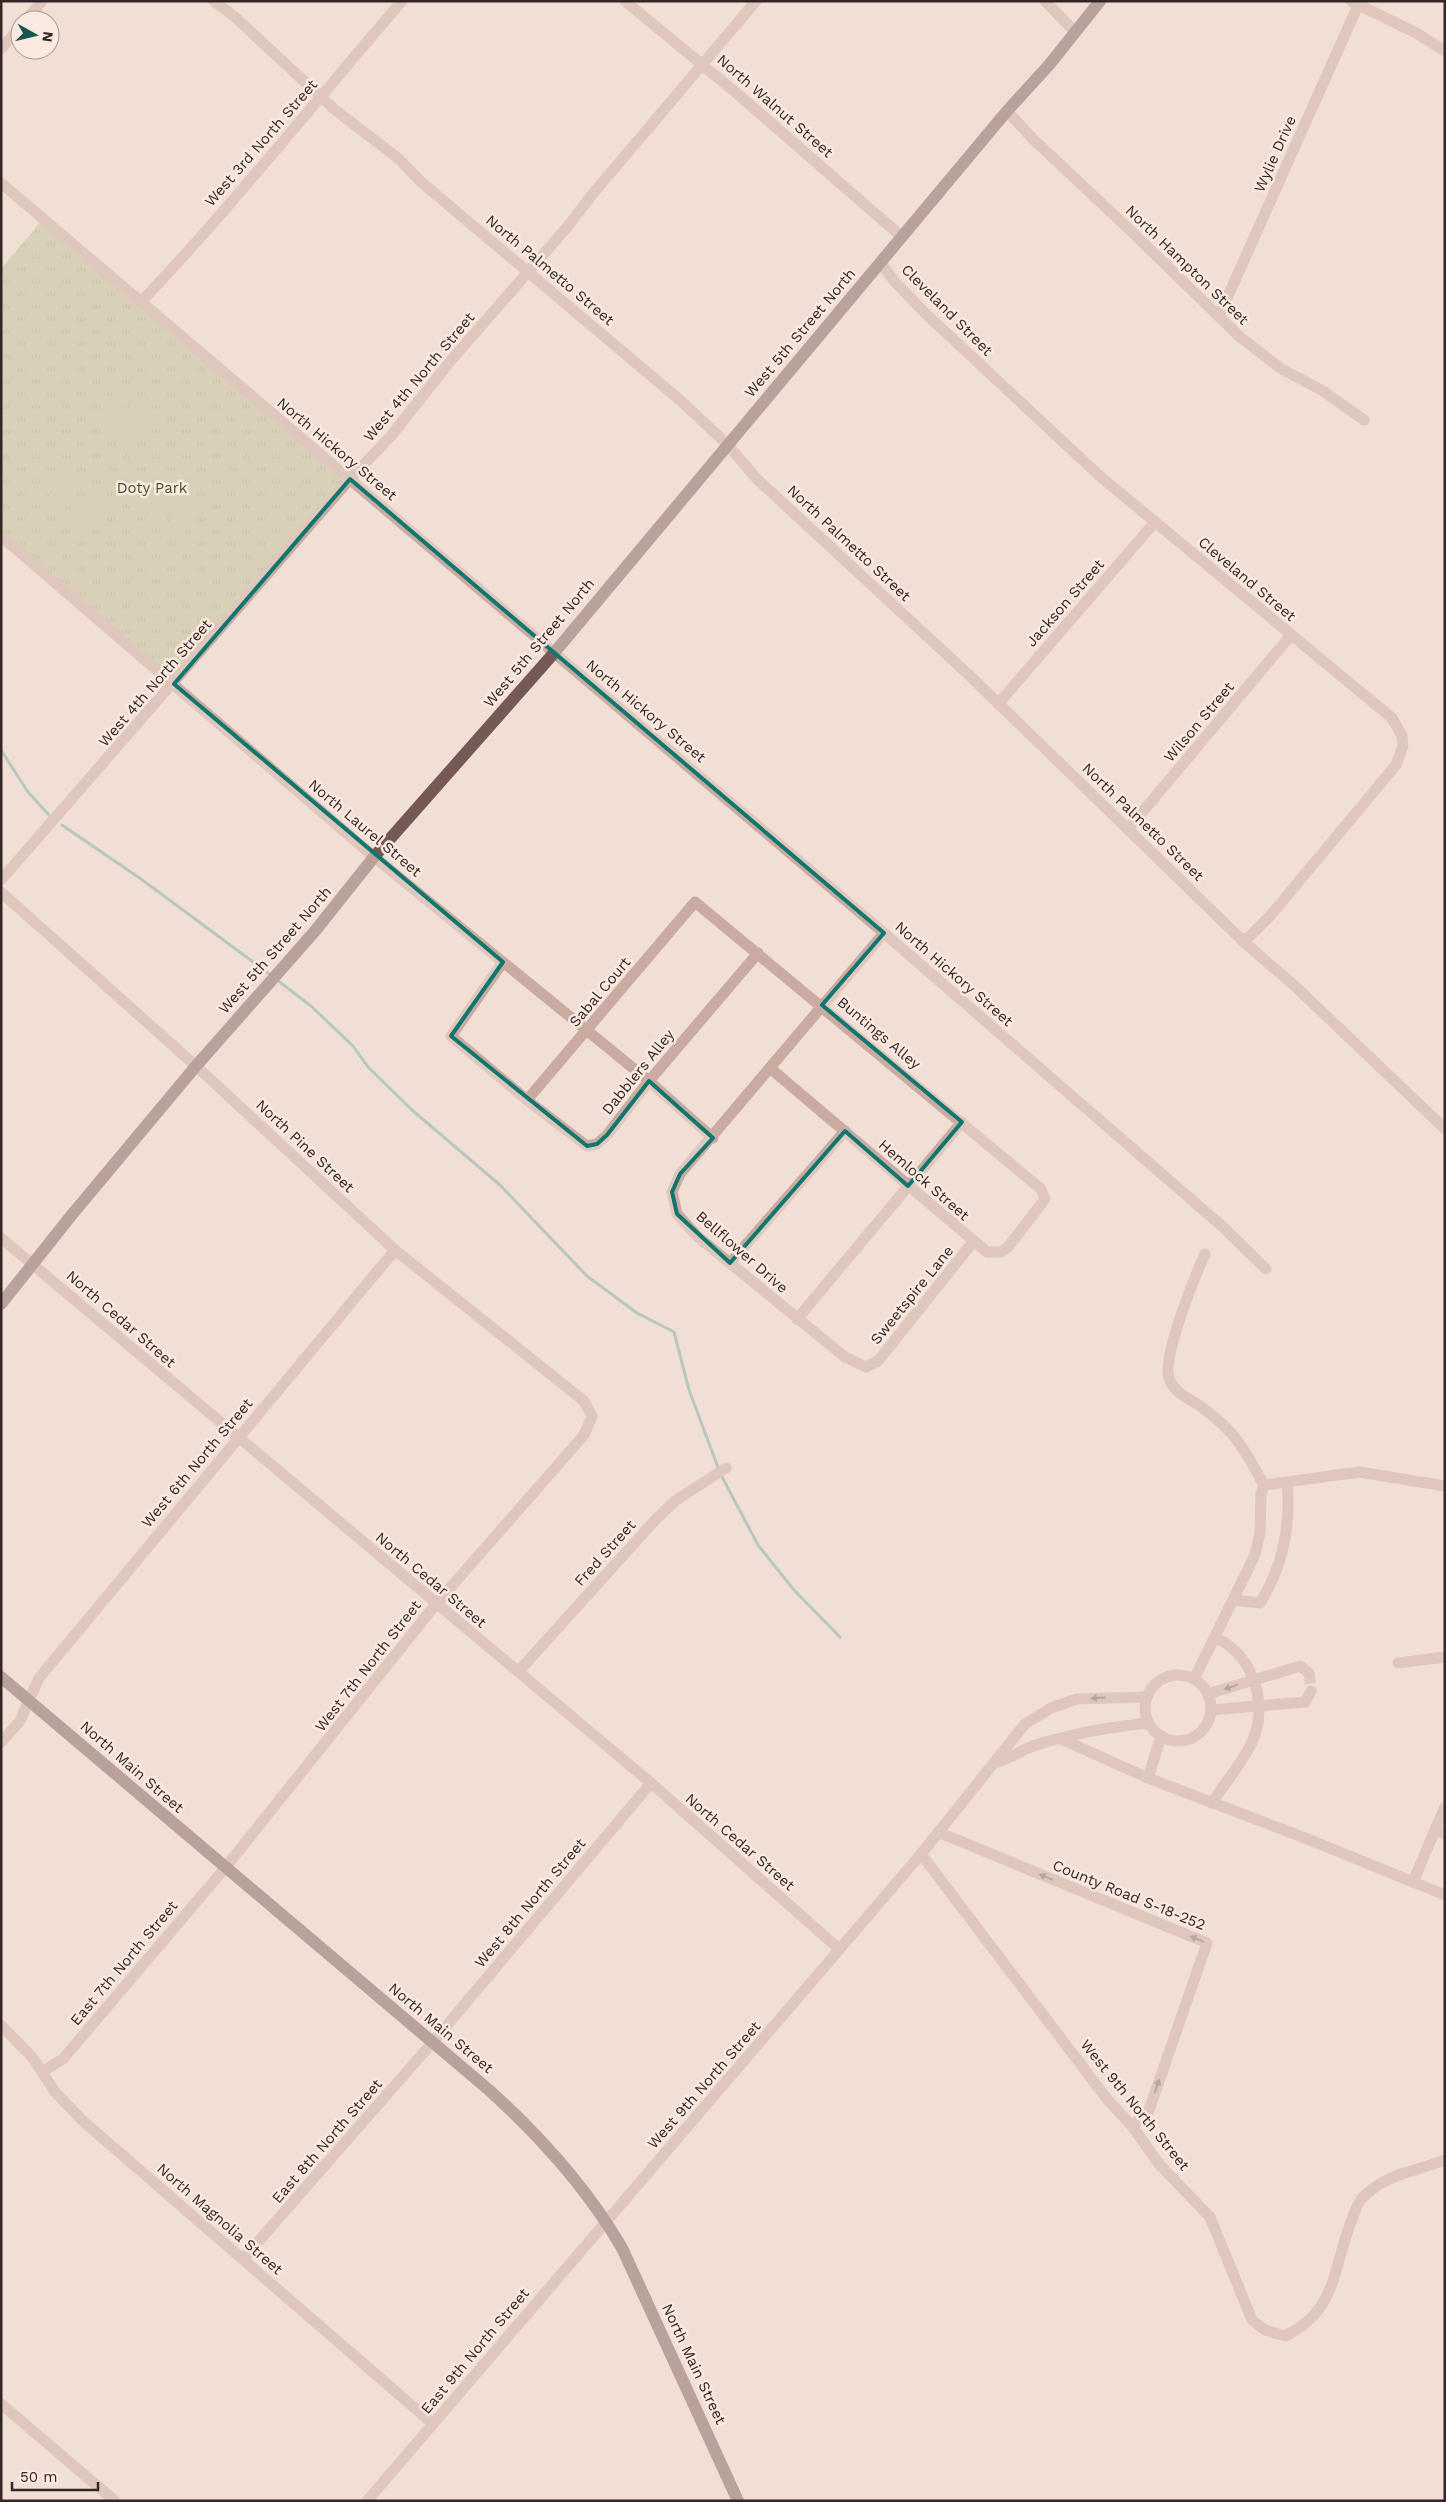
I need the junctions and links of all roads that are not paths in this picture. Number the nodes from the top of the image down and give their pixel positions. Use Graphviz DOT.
graph roads {
  1 [pos="214,1"];
  2 [pos="402,1"];
  3 [pos="624,1"];
  4 [pos="756,1"];
  5 [pos="1045,1"];
  6 [pos="1100,1"];
  7 [pos="1357,2"];
  8 [pos="1075,32"];
  9 [pos="10,39"];
  10 [pos="1,50"];
  11 [pos="1445,51"];
  12 [pos="704,65"];
  13 [pos="322,98"];
  14 [pos="1007,111"];
  15 [pos="1,183"];
  16 [pos="902,237"];
  17 [pos="881,263"];
  18 [pos="529,271"];
  19 [pos="141,302"];
  20 [pos="1220,316"];
  21 [pos="1364,420"];
  22 [pos="727,444"];
  23 [pos="350,479"];
  24 [pos="1155,522"];
  25 [pos="1,536"];
  26 [pos="1292,635"];
  27 [pos="554,653"];
  28 [pos="174,684"];
  29 [pos="998,704"];
  30 [pos="1129,828"];
  31 [pos="374,857"];
  32 [pos="1,880"];
  33 [pos="1,892"];
  34 [pos="695,902"];
  35 [pos="884,934"];
  36 [pos="1244,942"];
  37 [pos="758,953"];
  38 [pos="503,962"];
  39 [pos="822,1005"];
  40 [pos="586,1030"];
  41 [pos="196,1066"];
  42 [pos="770,1068"];
  43 [pos="649,1081"];
  44 [pos="527,1100"];
  45 [pos="962,1122"];
  46 [pos="1444,1126"];
  47 [pos="845,1131"];
  48 [pos="713,1138"];
  49 [pos="908,1186"];
  50 [pos="1041,1189"];
  51 [pos="1,1238"];
  52 [pos="974,1242"];
  53 [pos="395,1250"];
  54 [pos="1205,1254"];
  55 [pos="35,1264"];
  56 [pos="730,1264"];
  57 [pos="1266,1268"];
  58 [pos="1,1304"];
  59 [pos="797,1319"];
  60 [pos="592,1416"];
  61 [pos="238,1437"];
  62 [pos="726,1468"];
  63 [pos="1287,1482"];
  64 [pos="1264,1485"];
  65 [pos="1445,1486"];
  66 [pos="1234,1600"];
  67 [pos="436,1604"];
  68 [pos="1216,1638"];
  69 [pos="1445,1648"];
  70 [pos="1445,1656"];
  71 [pos="1398,1663"];
  72 [pos="518,1672"];
  73 [pos="1309,1673"];
  74 [pos="1,1677"];
  75 [pos="1194,1679"];
  76 [pos="1254,1679"];
  77 [pos="1311,1692"];
  78 [pos="1208,1694"];
  79 [pos="1147,1697"];
  80 [pos="30,1701"];
  81 [pos="1258,1707"];
  82 [pos="1211,1710"];
  83 [pos="1148,1723"];
  84 [pos="1020,1730"];
  85 [pos="1161,1736"];
  86 [pos="1061,1739"];
  87 [pos="1,1742"];
  88 [pos="1031,1746"];
  89 [pos="994,1764"];
  90 [pos="1148,1778"];
  91 [pos="651,1783"];
  92 [pos="1212,1803"];
  93 [pos="1445,1807"];
  94 [pos="938,1832"];
  95 [pos="1440,1832"];
  96 [pos="921,1854"];
  97 [pos="225,1868"];
  98 [pos="1413,1882"];
  99 [pos="1445,1896"];
  100 [pos="838,1948"];
  101 [pos="1,2025"];
  102 [pos="432,2043"];
  103 [pos="42,2072"];
  104 [pos="1132,2126"];
  105 [pos="1445,2160"];
  106 [pos="606,2220"];
  107 [pos="243,2259"];
  108 [pos="1,2404"];
  109 [pos="432,2424"];
  110 [pos="115,2501"];
  111 [pos="367,2501"];
  112 [pos="738,2501"];
  1 -- 13 [label="street, North Palmetto Street"];
  2 -- 13 [label="street, West 3rd North Street"];
  3 -- 12 [label="street, North Walnut Street"];
  4 -- 12 [label="street, West 4th North Street"];
  5 -- 8 [label="street"];
  6 -- 8 [label="main road, West 5th Street North"];
  7 -- 11 [label="street"];
  7 -- 20 [label="street, Wylie Drive"];
  8 -- 14 [label="main road, West 5th Street North"];
  9 -- 10 [label="street"];
  12 -- 16 [label="street, North Walnut Street"];
  12 -- 18 [label="street, West 4th North Street"];
  13 -- 18 [label="street, North Palmetto Street"];
  13 -- 19 [label="street, West 3rd North Street"];
  14 -- 16 [label="main road, West 5th Street North"];
  14 -- 20 [label="street, North Hampton Street"];
  15 -- 19 [label="street, North Hickory Street"];
  16 -- 17 [label="main road, West 5th Street North"];
  17 -- 22 [label="main road, West 5th Street North"];
  17 -- 24 [label="street, Cleveland Street"];
  18 -- 22 [label="street, North Palmetto Street"];
  18 -- 23 [label="street, West 4th North Street"];
  19 -- 23 [label="street, North Hickory Street"];
  20 -- 21 [label="street, North Hampton Street"];
  22 -- 27 [label="main road, West 5th Street North"];
  22 -- 29 [label="street, North Palmetto Street"];
  23 -- 27 [label="street, North Hickory Street"];
  23 -- 28 [label="street, West 4th North Street"];
  24 -- 26 [label="street, Cleveland Street"];
  24 -- 29 [label="street, Jackson Street"];
  25 -- 28 [label="street, North Laurel Street"];
  26 -- 30 [label="street, Wilson Street"];
  26 -- 36 [label="street, Cleveland Street"];
  27 -- 31 [label="main road, West 5th Street North"];
  27 -- 35 [label="street, North Hickory Street"];
  28 -- 31 [label="street, North Laurel Street"];
  28 -- 32 [label="street, West 4th North Street"];
  29 -- 30 [label="street, North Palmetto Street"];
  30 -- 36 [label="street, North Palmetto Street"];
  31 -- 38 [label="street, North Laurel Street"];
  31 -- 41 [label="main road, West 5th Street North"];
  33 -- 41 [label="street, North Pine Street"];
  34 -- 37 [label="street, Buntings Alley"];
  34 -- 40 [label="street, Sabal Court"];
  35 -- 39 [label="street, Bellflower Drive"];
  35 -- 57 [label="street, North Hickory Street"];
  36 -- 46 [label="street, North Palmetto Street"];
  37 -- 39 [label="street, Buntings Alley"];
  37 -- 43 [label="street, Dabblers Alley"];
  38 -- 40 [label="street, North Laurel Street"];
  38 -- 44 [label="street"];
  39 -- 42 [label="street, Bellflower Drive"];
  39 -- 45 [label="street, Buntings Alley"];
  40 -- 43 [label="street, North Laurel Street"];
  40 -- 44 [label="street, Sabal Court"];
  41 -- 53 [label="street, North Pine Street"];
  41 -- 55 [label="main road, West 5th Street North"];
  42 -- 47 [label="street, Hemlock Street"];
  42 -- 48 [label="street, Bellflower Drive"];
  43 -- 44 [label="street, Dabblers Alley"];
  43 -- 48 [label="street, North Laurel Street"];
  45 -- 49 [label="street"];
  45 -- 50 [label="street, Buntings Alley"];
  47 -- 49 [label="street, Hemlock Street"];
  47 -- 56 [label="street"];
  48 -- 56 [label="street, Bellflower Drive"];
  49 -- 52 [label="street, Hemlock Street"];
  49 -- 59 [label="street"];
  50 -- 52 [label="street, Hemlock Street"];
  51 -- 55 [label="street, North Cedar Street"];
  52 -- 59 [label="street, Sweetspire Lane"];
  53 -- 60 [label="street, North Pine Street"];
  53 -- 61 [label="street, West 6th North Street"];
  54 -- 64 [label="street"];
  55 -- 58 [label="main road, West 5th Street North"];
  55 -- 61 [label="street, North Cedar Street"];
  56 -- 59 [label="street, Bellflower Drive"];
  60 -- 67 [label="street, West 7th North Street"];
  61 -- 67 [label="street, North Cedar Street"];
  61 -- 80 [label="street, West 6th North Street"];
  62 -- 72 [label="street, Fred Street"];
  63 -- 64 [label="street"];
  63 -- 65 [label="street"];
  63 -- 66 [label="street"];
  64 -- 66 [label="street"];
  66 -- 68 [label="street"];
  67 -- 72 [label="street, North Cedar Street"];
  67 -- 97 [label="street, West 7th North Street"];
  68 -- 75 [label="street"];
  68 -- 76 [label="street"];
  69 -- 70 [label="street"];
  70 -- 71 [label="street"];
  72 -- 91 [label="street, North Cedar Street"];
  73 -- 76 [label="street"];
  74 -- 80 [label="main road, North Main Street"];
  75 -- 78 [label="street"];
  75 -- 79 [label="street"];
  76 -- 78 [label="street, one-way"];
  76 -- 81 [label="street"];
  77 -- 81 [label="street"];
  78 -- 82 [label="street"];
  79 -- 83 [label="street"];
  79 -- 84 [label="street, West 9th North Street, one-way"];
  80 -- 87 [label="street, West 6th North Street"];
  80 -- 97 [label="main road, North Main Street"];
  81 -- 82 [label="street"];
  81 -- 92 [label="street"];
  82 -- 85 [label="street"];
  83 -- 85 [label="street"];
  83 -- 86 [label="street, West 9th North Street"];
  84 -- 88 [label="street"];
  84 -- 89 [label="street, West 9th North Street"];
  85 -- 90 [label="street"];
  86 -- 88 [label="street, West 9th North Street"];
  86 -- 90 [label="street"];
  88 -- 89 [label="street, West 9th North Street"];
  89 -- 94 [label="street, West 9th North Street"];
  90 -- 92 [label="street"];
  91 -- 100 [label="street, North Cedar Street"];
  91 -- 102 [label="street, West 8th North Street"];
  92 -- 98 [label="street"];
  93 -- 95 [label="street"];
  94 -- 96 [label="street, West 9th North Street"];
  104 -- 94 [label="street, County Road S-18-252, one-way"];
  95 -- 98 [label="street"];
  96 -- 100 [label="street, West 9th North Street"];
  96 -- 104 [label="street, West 9th North Street"];
  97 -- 102 [label="main road, North Main Street"];
  97 -- 103 [label="street, East 7th North Street"];
  98 -- 99 [label="street"];
  100 -- 106 [label="street, West 9th North Street"];
  101 -- 103 [label="street, North Magnolia Street"];
  102 -- 106 [label="main road, North Main Street"];
  102 -- 107 [label="street, East 8th North Street"];
  103 -- 107 [label="street, North Magnolia Street"];
  104 -- 105 [label="street, West 9th North Street"];
  106 -- 109 [label="street, East 9th North Street"];
  106 -- 112 [label="main road, North Main Street"];
  107 -- 109 [label="street, North Magnolia Street"];
  108 -- 110 [label="street"];
  109 -- 111 [label="street, East 9th North Street"];
}
